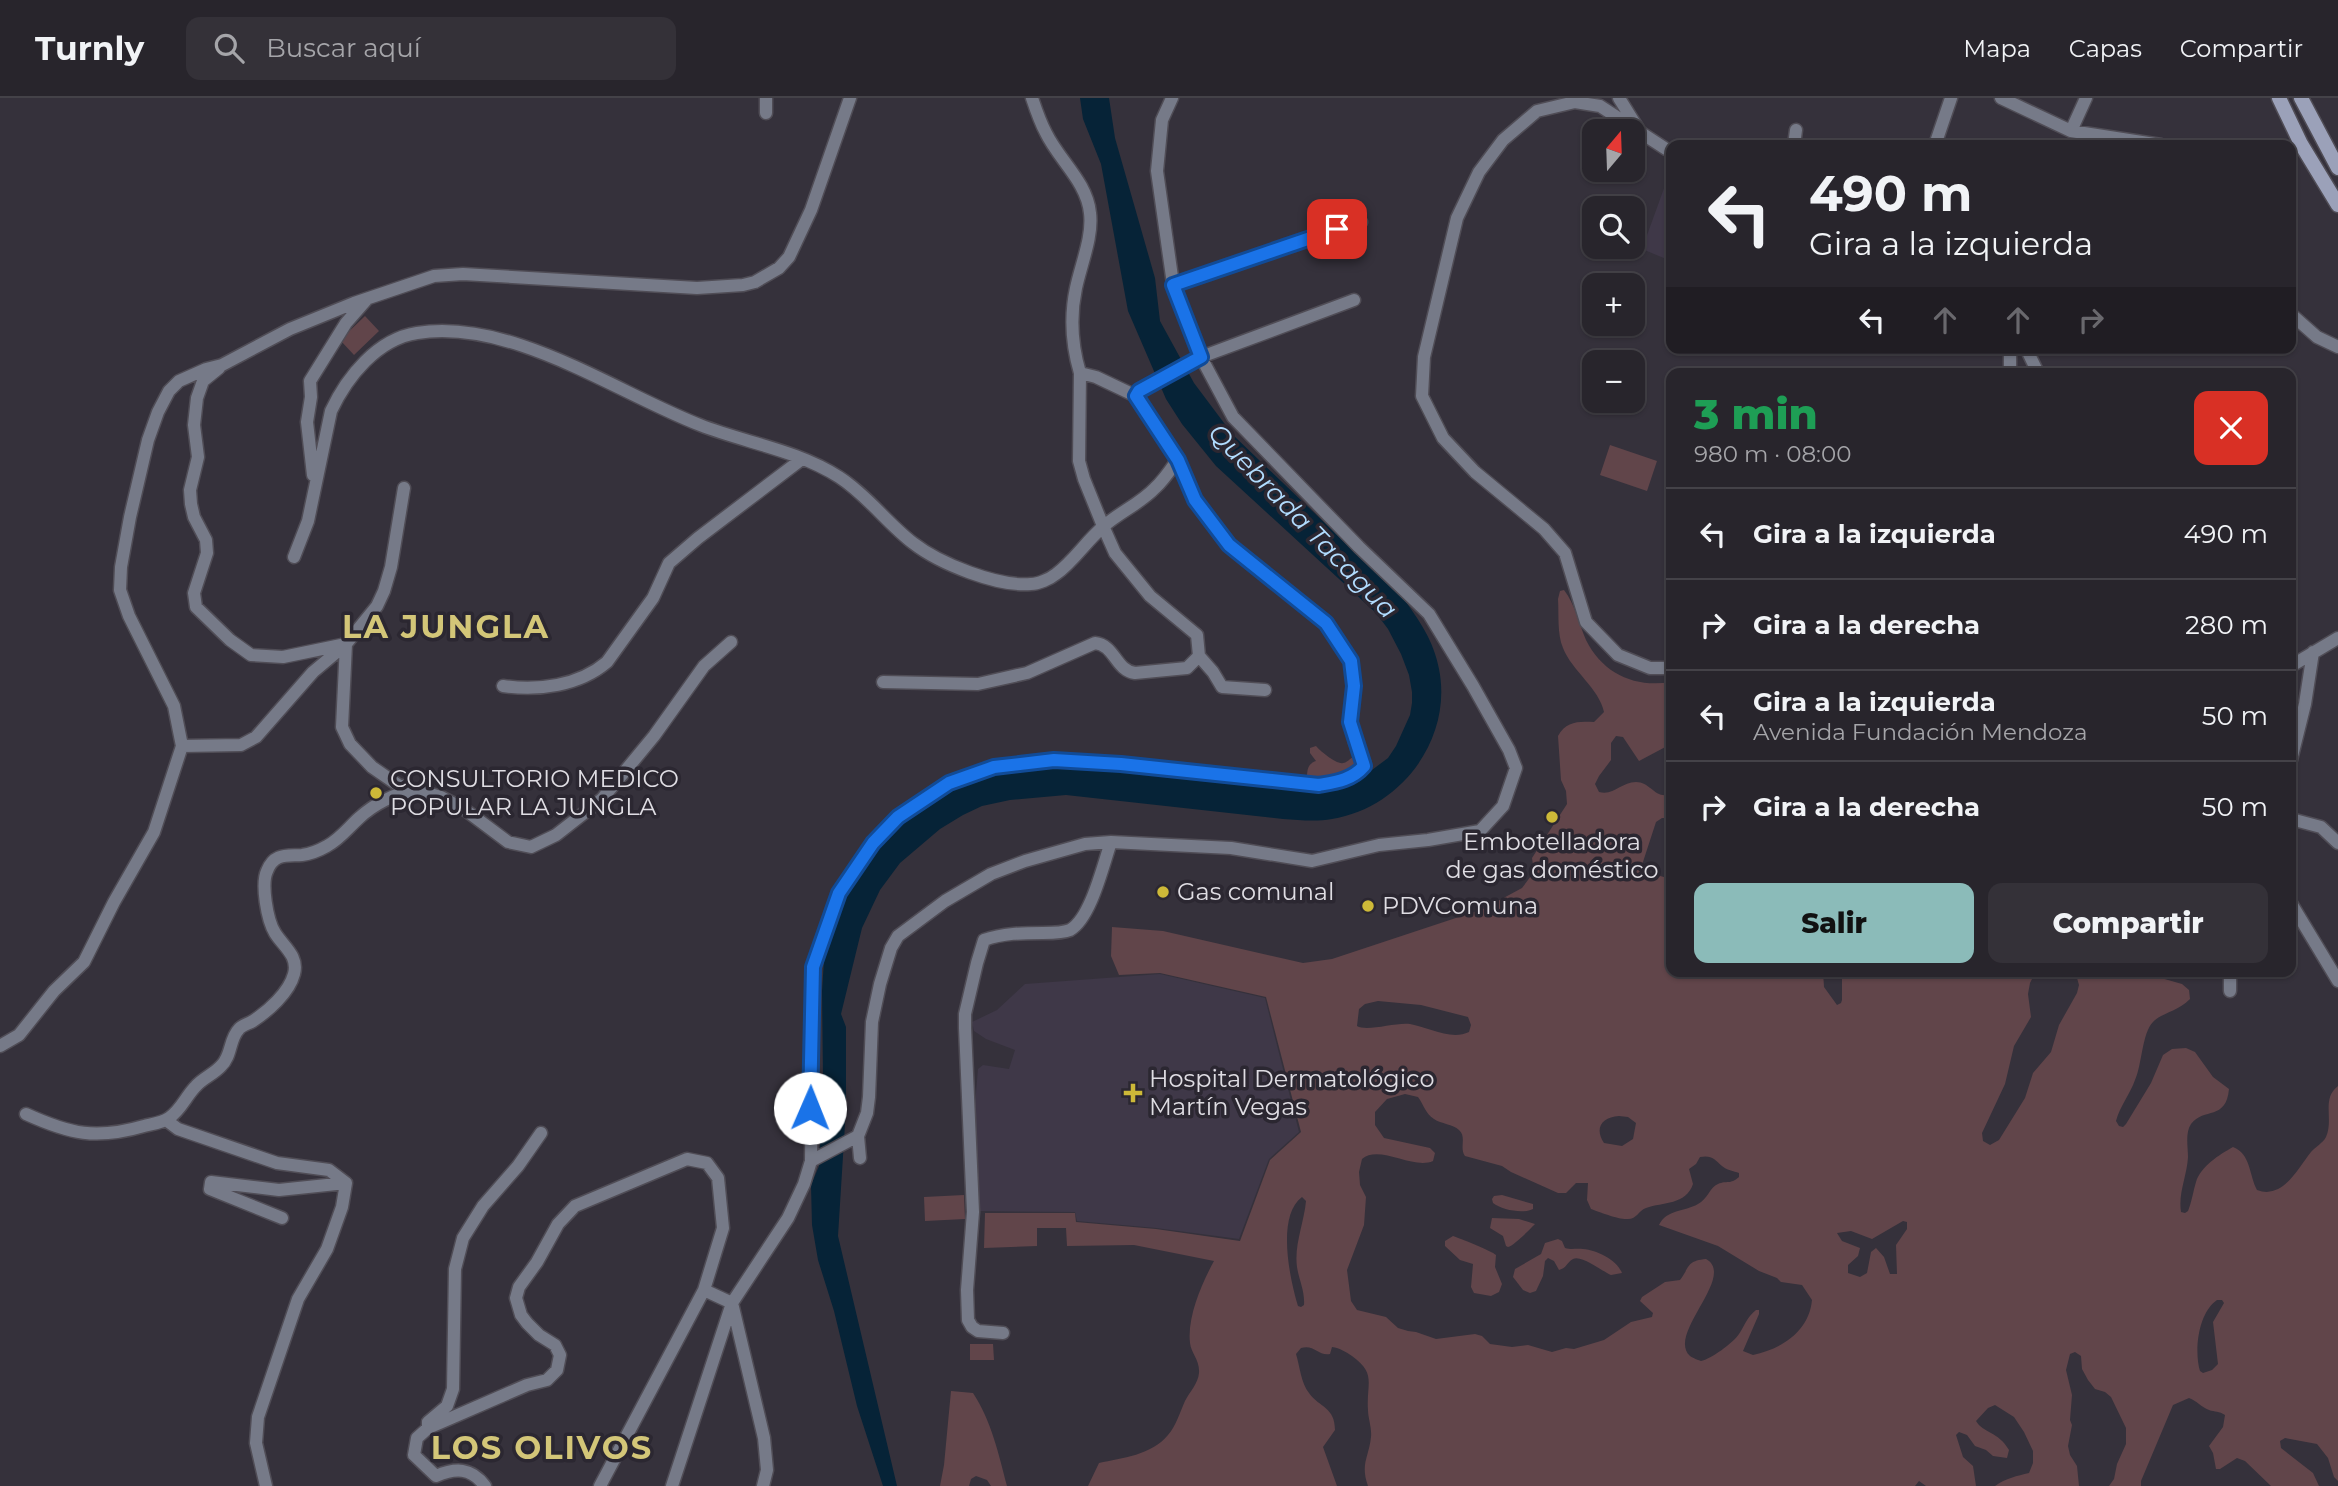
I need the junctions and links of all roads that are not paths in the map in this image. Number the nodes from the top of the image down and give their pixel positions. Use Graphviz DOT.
graph roads {
  1 [pos="766,98"];
  2 [pos="849,98"];
  3 [pos="1032,98"];
  4 [pos="1171,98"];
  5 [pos="1557,98"];
  6 [pos="1619,98"];
  7 [pos="1951,98"];
  8 [pos="2001,98"];
  9 [pos="2086,98"];
  10 [pos="2279,98"];
  11 [pos="2301,98"];
  12 [pos="1537,111"];
  13 [pos="766,113"];
  14 [pos="1621,119"];
  15 [pos="1632,119"];
  16 [pos="1796,130"];
  17 [pos="2071,131"];
  18 [pos="1645,134"];
  19 [pos="1795,140"];
  20 [pos="1937,140"];
  21 [pos="2129,140"];
  22 [pos="1666,149"];
  23 [pos="2338,168"];
  24 [pos="2338,205"];
  25 [pos="1361,222"];
  26 [pos="1173,285"];
  27 [pos="368,299"];
  28 [pos="1354,300"];
  29 [pos="2296,318"];
  30 [pos="2338,347"];
  31 [pos="1201,357"];
  32 [pos="222,365"];
  33 [pos="1080,373"];
  34 [pos="1138,394"];
  35 [pos="802,459"];
  36 [pos="1178,460"];
  37 [pos="314,486"];
  38 [pos="404,488"];
  39 [pos="1103,526"];
  40 [pos="294,557"];
  41 [pos="2338,638"];
  42 [pos="731,642"];
  43 [pos="346,644"];
  44 [pos="2313,652"];
  45 [pos="1199,656"];
  46 [pos="2296,663"];
  47 [pos="1666,668"];
  48 [pos="883,682"];
  49 [pos="503,686"];
  50 [pos="1265,690"];
  51 [pos="2296,740"];
  52 [pos="182,746"];
  53 [pos="415,791"];
  54 [pos="2296,820"];
  55 [pos="1111,842"];
  56 [pos="2338,843"];
  57 [pos="2296,911"];
  58 [pos="2230,977"];
  59 [pos="2338,981"];
  60 [pos="2230,991"];
  61 [pos="0,1046"];
  62 [pos="26,1114"];
  63 [pos="166,1120"];
  64 [pos="541,1133"];
  65 [pos="852,1139"];
  66 [pos="860,1158"];
  67 [pos="814,1159"];
  68 [pos="346,1183"];
  69 [pos="282,1218"];
  70 [pos="704,1290"];
  71 [pos="732,1303"];
  72 [pos="1003,1333"];
  73 [pos="428,1428"];
  74 [pos="762,1485"];
  75 [pos="266,1486"];
  76 [pos="485,1486"];
  77 [pos="600,1486"];
  78 [pos="672,1486"];
  1 -- 13 [label="street"];
  2 -- 27 [label="street"];
  3 -- 33 [label="street"];
  4 -- 26 [label="street"];
  5 -- 12 [label="street"];
  6 -- 15 [label="street"];
  7 -- 20 [label="street"];
  8 -- 17 [label="street"];
  9 -- 17 [label="street"];
  10 -- 24 [label="main road"];
  11 -- 23 [label="main road"];
  12 -- 14 [label="street"];
  12 -- 47 [label="street"];
  16 -- 19 [label="street"];
  17 -- 21 [label="street"];
  18 -- 22 [label="street"];
  25 -- 26 [label="street"];
  26 -- 31 [label="street"];
  27 -- 32 [label="street"];
  27 -- 37 [label="street"];
  28 -- 31 [label="street"];
  29 -- 30 [label="street"];
  31 -- 34 [label="street"];
  31 -- 55 [label="street"];
  32 -- 43 [label="street"];
  32 -- 52 [label="street"];
  33 -- 34 [label="street"];
  33 -- 39 [label="street"];
  34 -- 36 [label="street"];
  35 -- 37 [label="street"];
  35 -- 39 [label="street"];
  35 -- 49 [label="street"];
  36 -- 39 [label="street"];
  36 -- 67 [label="street"];
  37 -- 40 [label="street"];
  38 -- 43 [label="street"];
  39 -- 45 [label="street"];
  41 -- 44 [label="street"];
  42 -- 53 [label="street"];
  43 -- 52 [label="street"];
  43 -- 53 [label="street"];
  44 -- 46 [label="street"];
  44 -- 51 [label="street"];
  45 -- 48 [label="street"];
  45 -- 50 [label="street"];
  52 -- 61 [label="street"];
  53 -- 63 [label="street"];
  54 -- 56 [label="street"];
  55 -- 65 [label="street"];
  55 -- 72 [label="street"];
  57 -- 59 [label="street"];
  58 -- 60 [label="street"];
  62 -- 63 [label="street"];
  63 -- 68 [label="street"];
  64 -- 73 [label="street"];
  65 -- 66 [label="street"];
  65 -- 67 [label="street"];
  67 -- 71 [label="street"];
  68 -- 69 [label="street"];
  68 -- 75 [label="street"];
  70 -- 71 [label="street"];
  70 -- 73 [label="street"];
  70 -- 77 [label="street"];
  71 -- 74 [label="street"];
  71 -- 78 [label="street"];
  73 -- 76 [label="street"];
}
